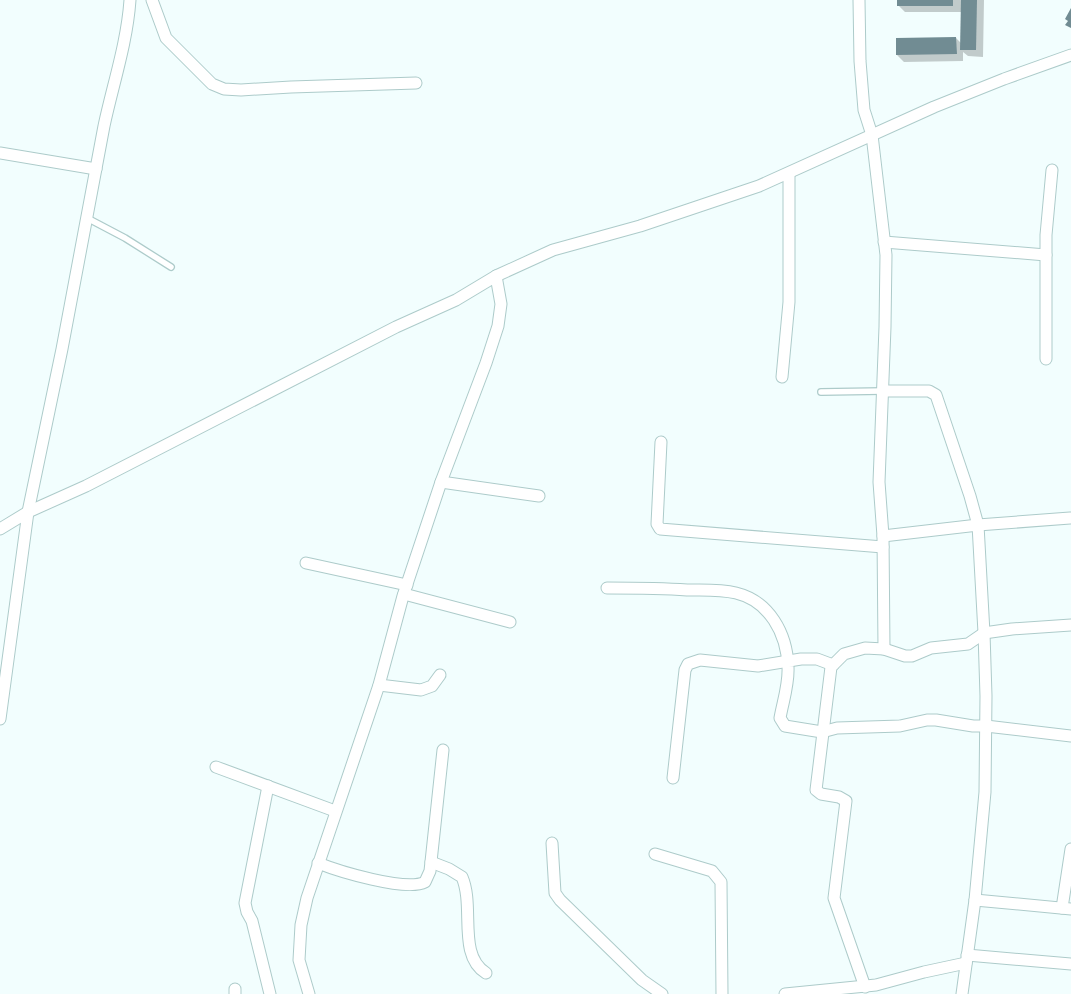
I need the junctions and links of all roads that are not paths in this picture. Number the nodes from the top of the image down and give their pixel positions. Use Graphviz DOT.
graph roads {
  1 [pos="130,0"];
  2 [pos="152,0"];
  3 [pos="859,0"];
  4 [pos="1071,55"];
  5 [pos="416,83"];
  6 [pos="872,135"];
  7 [pos="0,153"];
  8 [pos="96,169"];
  9 [pos="1052,170"];
  10 [pos="789,173"];
  11 [pos="87,218"];
  12 [pos="884,242"];
  13 [pos="1046,255"];
  14 [pos="171,267"];
  15 [pos="496,276"];
  16 [pos="1046,359"];
  17 [pos="782,377"];
  18 [pos="883,391"];
  19 [pos="820,392"];
  20 [pos="661,442"];
  21 [pos="441,482"];
  22 [pos="539,496"];
  23 [pos="28,512"];
  24 [pos="1070,518"];
  25 [pos="978,524"];
  26 [pos="0,529"];
  27 [pos="883,536"];
  28 [pos="883,548"];
  29 [pos="306,563"];
  30 [pos="607,588"];
  31 [pos="406,589"];
  32 [pos="510,622"];
  33 [pos="1071,625"];
  34 [pos="984,633"];
  35 [pos="884,649"];
  36 [pos="788,660"];
  37 [pos="833,665"];
  38 [pos="440,675"];
  39 [pos="379,685"];
  40 [pos="0,719"];
  41 [pos="986,726"];
  42 [pos="822,732"];
  43 [pos="1071,736"];
  44 [pos="444,750"];
  45 [pos="216,767"];
  46 [pos="673,778"];
  47 [pos="268,786"];
  48 [pos="336,811"];
  49 [pos="552,843"];
  50 [pos="1071,849"];
  51 [pos="655,854"];
  52 [pos="431,862"];
  53 [pos="318,863"];
  54 [pos="974,900"];
  55 [pos="1067,909"];
  56 [pos="966,959"];
  57 [pos="1071,964"];
  58 [pos="486,973"];
  59 [pos="865,987"];
  60 [pos="270,994"];
  61 [pos="309,994"];
  62 [pos="662,994"];
  63 [pos="722,994"];
  64 [pos="785,994"];
  65 [pos="962,994"];
  1 -- 8 [label="street"];
  2 -- 5 [label="street"];
  3 -- 6 [label="street"];
  4 -- 6 [label="street"];
  6 -- 10 [label="street"];
  6 -- 12 [label="street"];
  7 -- 8 [label="street"];
  8 -- 11 [label="street"];
  9 -- 13 [label="street"];
  10 -- 15 [label="street"];
  10 -- 17 [label="street"];
  11 -- 14 [label="lane"];
  11 -- 23 [label="street"];
  12 -- 13 [label="street"];
  12 -- 18 [label="street"];
  13 -- 16 [label="street"];
  15 -- 21 [label="street"];
  15 -- 23 [label="street"];
  18 -- 19 [label="lane"];
  18 -- 25 [label="street"];
  18 -- 27 [label="street"];
  20 -- 28 [label="street"];
  21 -- 22 [label="street"];
  21 -- 31 [label="street"];
  23 -- 26 [label="street"];
  23 -- 40 [label="street"];
  24 -- 25 [label="street"];
  25 -- 27 [label="street"];
  25 -- 34 [label="street"];
  27 -- 28 [label="street"];
  28 -- 35 [label="street"];
  29 -- 31 [label="street"];
  30 -- 36 [label="street"];
  31 -- 32 [label="street"];
  31 -- 39 [label="street"];
  33 -- 34 [label="street"];
  34 -- 35 [label="street"];
  34 -- 41 [label="street"];
  35 -- 37 [label="street"];
  36 -- 37 [label="street"];
  36 -- 42 [label="street"];
  36 -- 46 [label="street"];
  37 -- 42 [label="street"];
  38 -- 39 [label="street"];
  39 -- 48 [label="street"];
  41 -- 42 [label="street"];
  41 -- 43 [label="street"];
  41 -- 54 [label="street"];
  42 -- 59 [label="street"];
  44 -- 52 [label="street"];
  45 -- 47 [label="street"];
  47 -- 48 [label="street"];
  47 -- 60 [label="street"];
  48 -- 53 [label="street"];
  49 -- 62 [label="street"];
  50 -- 55 [label="street"];
  51 -- 63 [label="street"];
  52 -- 53 [label="street"];
  52 -- 58 [label="street"];
  53 -- 61 [label="street"];
  54 -- 55 [label="street"];
  54 -- 56 [label="street"];
  56 -- 57 [label="street"];
  56 -- 59 [label="street"];
  56 -- 65 [label="street"];
  59 -- 64 [label="street"];
}
